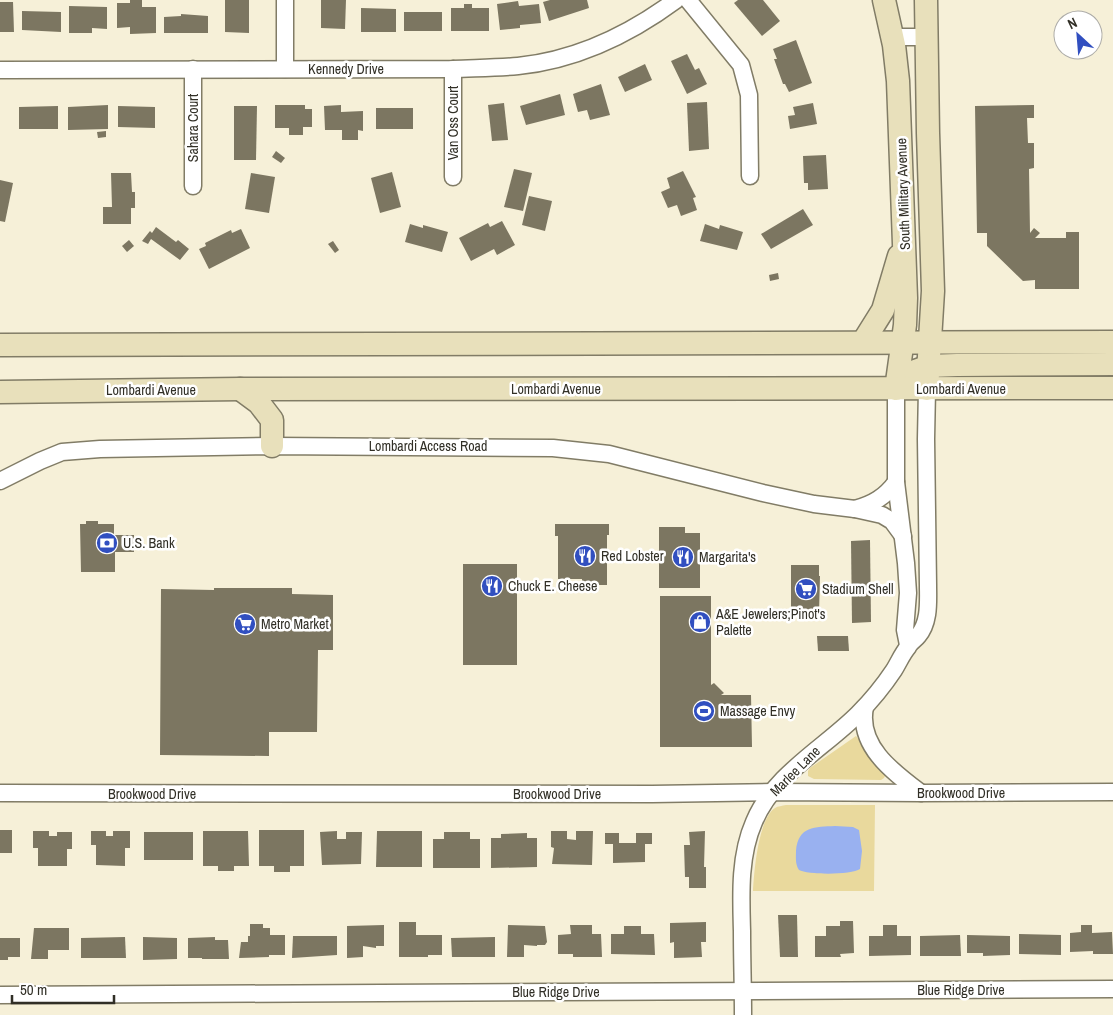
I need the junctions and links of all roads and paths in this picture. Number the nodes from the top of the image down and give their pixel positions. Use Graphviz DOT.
graph roads {
  1 [pos="285,0"];
  2 [pos="676,0"];
  3 [pos="688,0"];
  4 [pos="884,0"];
  5 [pos="926,0"];
  6 [pos="893,37"];
  7 [pos="926,37"];
  8 [pos="193,69"];
  9 [pos="285,69"];
  10 [pos="453,69"];
  11 [pos="0,70"];
  12 [pos="750,176"];
  13 [pos="453,177"];
  14 [pos="193,186"];
  15 [pos="904,244"];
  16 [pos="863,342"];
  17 [pos="1113,342"];
  18 [pos="903,343"];
  19 [pos="930,343"];
  20 [pos="0,346"];
  21 [pos="1113,364"];
  22 [pos="929,366"];
  23 [pos="1113,388"];
  24 [pos="240,389"];
  25 [pos="896,389"];
  26 [pos="927,389"];
  27 [pos="302,390"];
  28 [pos="0,392"];
  29 [pos="272,420"];
  30 [pos="272,446"];
  31 [pos="0,482"];
  32 [pos="896,482"];
  33 [pos="856,509"];
  34 [pos="903,536"];
  35 [pos="908,645"];
  36 [pos="865,707"];
  37 [pos="773,792"];
  38 [pos="1113,792"];
  39 [pos="921,793"];
  40 [pos="0,794"];
  41 [pos="1113,989"];
  42 [pos="743,991"];
  43 [pos="0,995"];
  44 [pos="743,1015"];
  1 -- 9 [label="street"];
  2 -- 10 [label="street, Kennedy Drive"];
  3 -- 12 [label="street"];
  4 -- 6 [label="main road, South Military Avenue"];
  5 -- 7 [label="main road, South Military Avenue"];
  6 -- 7 [label="street"];
  6 -- 15 [label="main road, South Military Avenue"];
  7 -- 19 [label="main road, South Military Avenue"];
  8 -- 9 [label="street, Kennedy Drive"];
  8 -- 11 [label="street, Kennedy Drive"];
  8 -- 14 [label="street, Sahara Court"];
  9 -- 10 [label="street, Kennedy Drive"];
  10 -- 13 [label="street, Van Oss Court"];
  15 -- 16 [label="main road"];
  15 -- 18 [label="main road, South Military Avenue"];
  16 -- 18 [label="main road"];
  16 -- 20 [label="main road"];
  17 -- 19 [label="main road"];
  18 -- 19 [label="main road"];
  18 -- 25 [label="main road, South Military Avenue"];
  19 -- 22 [label="main road, South Military Avenue"];
  21 -- 22 [label="main road"];
  22 -- 25 [label="main road"];
  22 -- 26 [label="main road, South Military Avenue"];
  23 -- 26 [label="main road, Lombardi Avenue"];
  24 -- 27 [label="main road, Lombardi Avenue"];
  24 -- 28 [label="main road, Lombardi Avenue"];
  24 -- 29 [label="main road"];
  25 -- 26 [label="main road, Lombardi Avenue"];
  25 -- 27 [label="main road, Lombardi Avenue"];
  25 -- 32 [label="street"];
  26 -- 35 [label="street, Marlee Lane"];
  27 -- 29 [label="main road"];
  29 -- 30 [label="main road"];
  30 -- 31 [label="street, Lombardi Access Road"];
  30 -- 33 [label="street, Lombardi Access Road"];
  32 -- 33 [label="street, Lombardi Access Road"];
  32 -- 34 [label="street"];
  33 -- 34 [label="street, Lombardi Access Road"];
  34 -- 35 [label="street"];
  35 -- 36 [label="street, Marlee Lane"];
  36 -- 37 [label="street, Marlee Lane"];
  36 -- 39 [label="street"];
  37 -- 39 [label="street, Brookwood Drive"];
  37 -- 40 [label="street, Brookwood Drive"];
  37 -- 42 [label="street, Marlee Lane"];
  38 -- 39 [label="street, Brookwood Drive"];
  41 -- 42 [label="street, Blue Ridge Drive"];
  42 -- 43 [label="street, Blue Ridge Drive"];
  42 -- 44 [label="street, Marlee Lane"];
}
